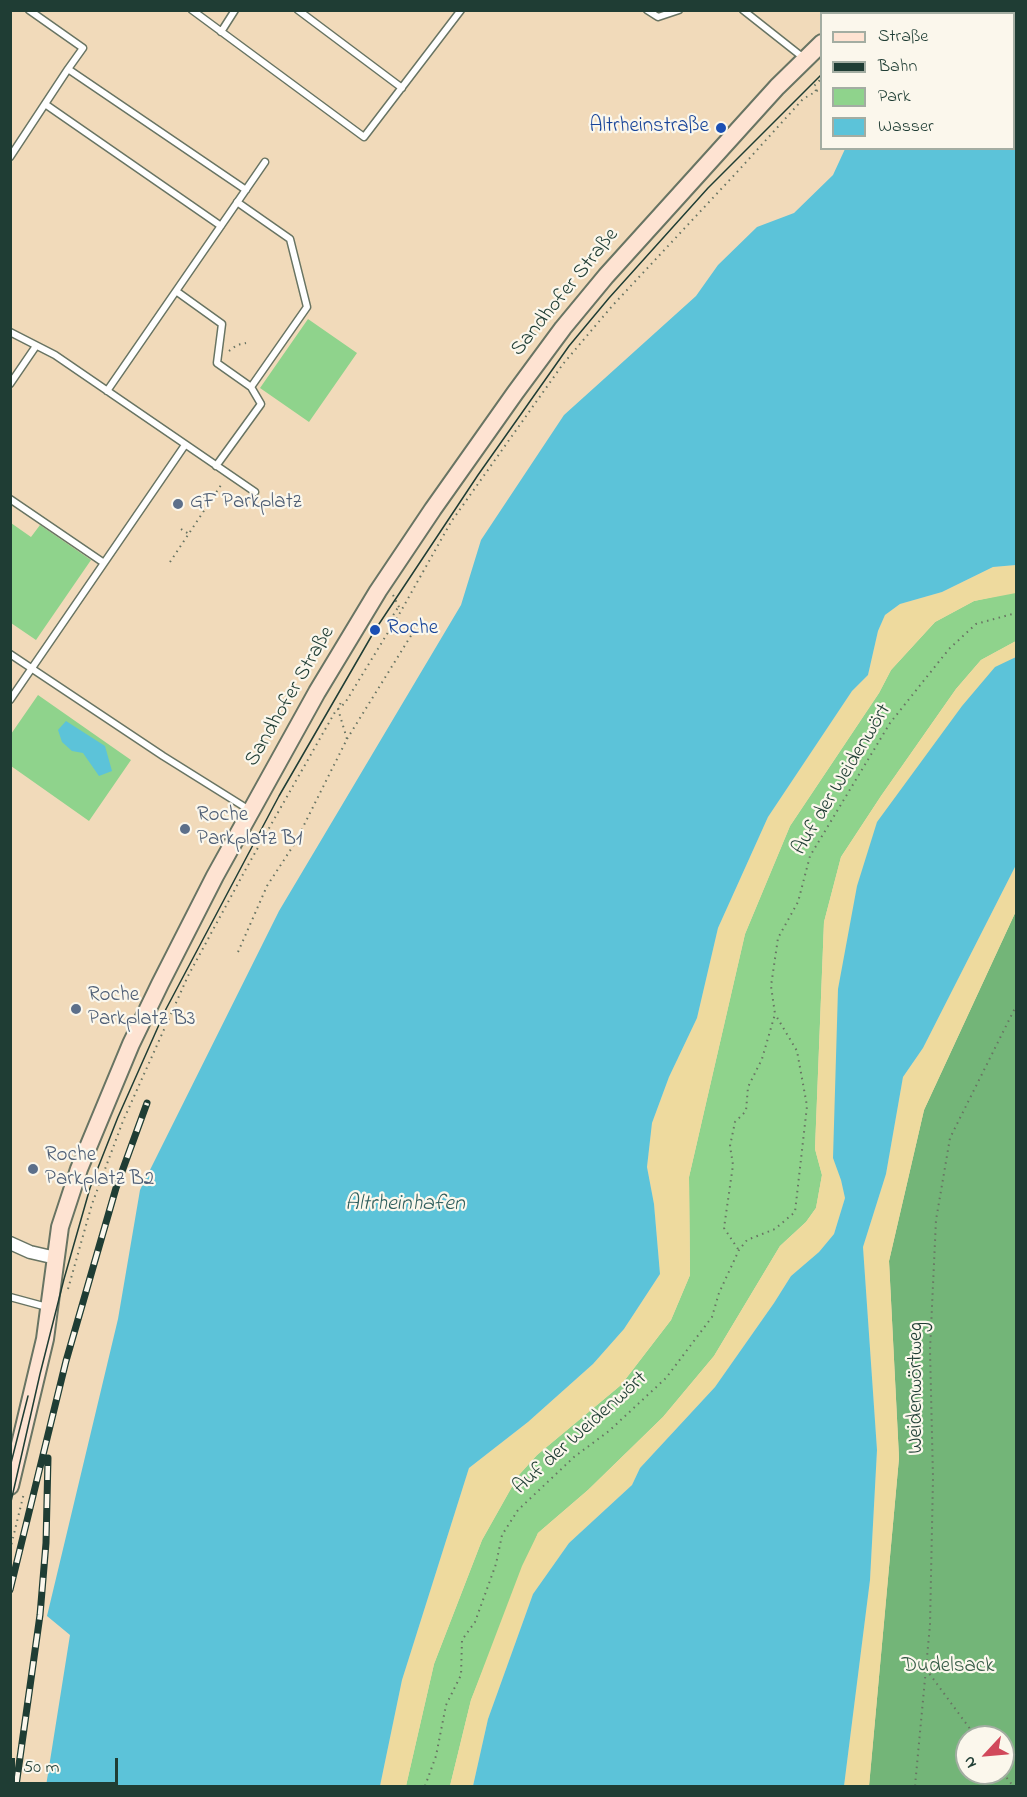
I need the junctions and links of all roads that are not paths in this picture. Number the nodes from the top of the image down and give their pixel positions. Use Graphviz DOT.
graph roads {
  1 [pos="29,10"];
  2 [pos="192,10"];
  3 [pos="236,10"];
  4 [pos="298,10"];
  5 [pos="460,10"];
  6 [pos="647,10"];
  7 [pos="679,10"];
  8 [pos="743,10"];
  9 [pos="220,32"];
  10 [pos="820,45"];
  11 [pos="806,59"];
  12 [pos="68,69"];
  13 [pos="402,87"];
  14 [pos="45,104"];
  15 [pos="10,157"];
  16 [pos="265,162"];
  17 [pos="246,190"];
  18 [pos="237,202"];
  19 [pos="221,226"];
  20 [pos="176,291"];
  21 [pos="10,332"];
  22 [pos="36,346"];
  23 [pos="10,384"];
  24 [pos="252,387"];
  25 [pos="107,391"];
  26 [pos="185,444"];
  27 [pos="216,466"];
  28 [pos="255,492"];
  29 [pos="10,499"];
  30 [pos="104,563"];
  31 [pos="10,654"];
  32 [pos="32,669"];
  33 [pos="10,700"];
  34 [pos="251,812"];
  35 [pos="10,1243"];
  36 [pos="56,1258"];
  37 [pos="10,1297"];
  38 [pos="50,1308"];
  39 [pos="10,1486"];
  1 -- 12 [label="lane"];
  2 -- 9 [label="lane"];
  3 -- 9 [label="lane"];
  4 -- 13 [label="lane"];
  5 -- 13 [label="lane"];
  6 -- 7 [label="lane"];
  8 -- 11 [label="lane"];
  9 -- 13 [label="lane"];
  10 -- 11 [label="street, Sandhofer Straße"];
  11 -- 34 [label="street, Sandhofer Straße"];
  12 -- 14 [label="lane"];
  12 -- 17 [label="lane"];
  14 -- 15 [label="lane"];
  14 -- 19 [label="lane"];
  16 -- 17 [label="lane"];
  17 -- 18 [label="lane"];
  18 -- 19 [label="lane"];
  18 -- 24 [label="lane"];
  19 -- 20 [label="lane"];
  20 -- 24 [label="lane"];
  20 -- 25 [label="lane"];
  21 -- 22 [label="lane"];
  22 -- 23 [label="lane"];
  22 -- 25 [label="lane"];
  24 -- 27 [label="lane"];
  25 -- 26 [label="lane"];
  26 -- 27 [label="lane"];
  26 -- 30 [label="lane"];
  27 -- 28 [label="lane"];
  29 -- 30 [label="lane"];
  30 -- 32 [label="lane"];
  31 -- 32 [label="lane"];
  32 -- 33 [label="lane"];
  32 -- 34 [label="lane"];
  34 -- 36 [label="street, Sandhofer Straße"];
  35 -- 36 [label="street"];
  36 -- 38 [label="street, Sandhofer Straße"];
  37 -- 38 [label="lane"];
  38 -- 39 [label="street, Sandhofer Straße"];
}
